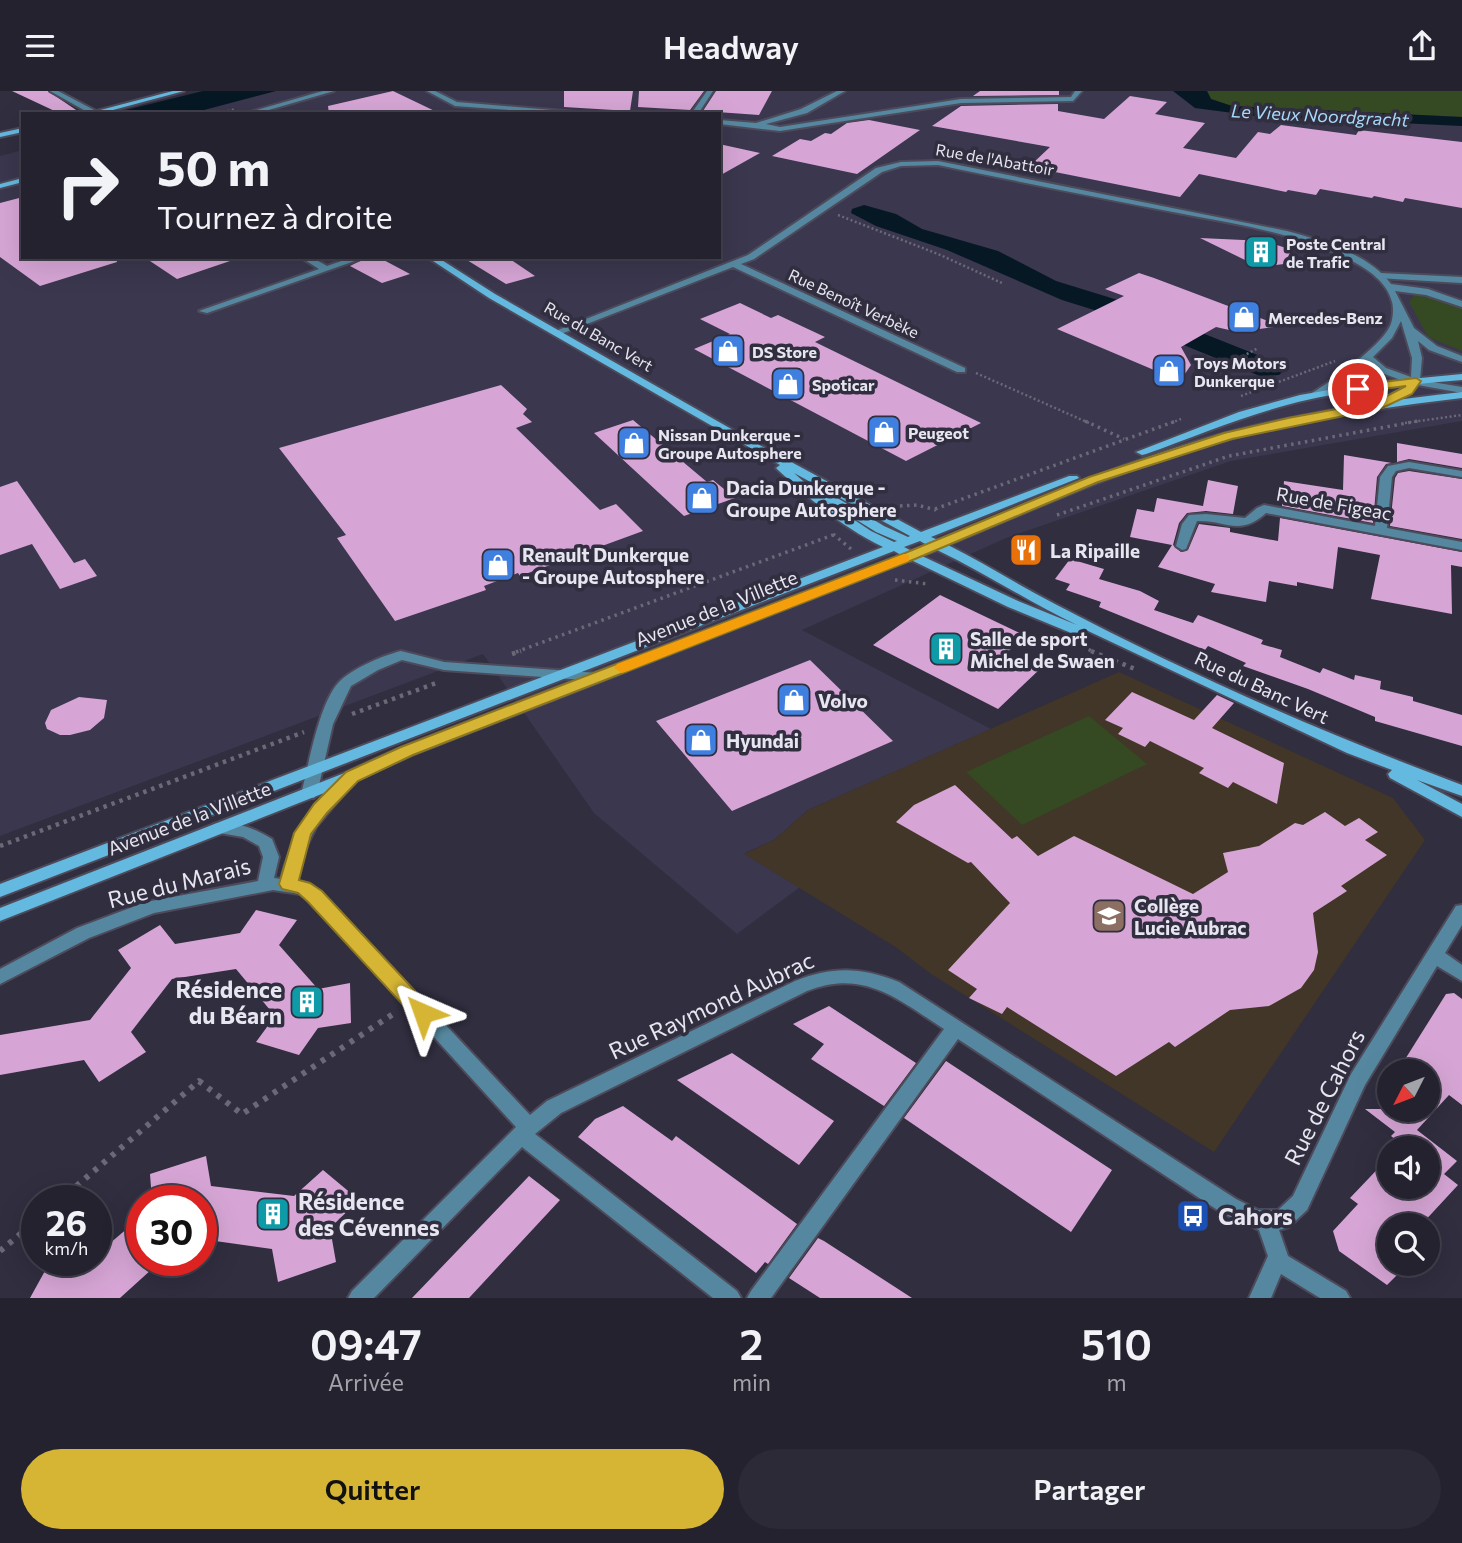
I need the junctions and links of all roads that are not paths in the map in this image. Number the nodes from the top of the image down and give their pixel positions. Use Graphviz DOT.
graph roads {
  1 [pos="53,91"];
  2 [pos="181,91"];
  3 [pos="331,91"];
  4 [pos="430,91"];
  5 [pos="710,91"];
  6 [pos="842,91"];
  7 [pos="1079,91"];
  8 [pos="89,112"];
  9 [pos="95,112"];
  10 [pos="253,112"];
  11 [pos="568,112"];
  12 [pos="695,112"];
  13 [pos="721,122"];
  14 [pos="756,125"];
  15 [pos="21,130"];
  16 [pos="0,135"];
  17 [pos="21,181"];
  18 [pos="0,186"];
  19 [pos="308,259"];
  20 [pos="356,259"];
  21 [pos="434,259"];
  22 [pos="733,264"];
  23 [pos="326,269"];
  24 [pos="1380,276"];
  25 [pos="1462,280"];
  26 [pos="1389,287"];
  27 [pos="1396,302"];
  28 [pos="1462,304"];
  29 [pos="204,311"];
  30 [pos="1409,329"];
  31 [pos="558,331"];
  32 [pos="1367,356"];
  33 [pos="1462,359"];
  34 [pos="961,370"];
  35 [pos="1462,377"];
  36 [pos="1416,381"];
  37 [pos="1462,390"];
  38 [pos="1316,395"];
  39 [pos="1462,395"];
  40 [pos="1378,405"];
  41 [pos="750,444"];
  42 [pos="780,466"];
  43 [pos="1462,474"];
  44 [pos="1381,531"];
  45 [pos="918,536"];
  46 [pos="905,541"];
  47 [pos="937,545"];
  48 [pos="890,546"];
  49 [pos="1182,546"];
  50 [pos="1462,546"];
  51 [pos="915,554"];
  52 [pos="1091,627"];
  53 [pos="1157,660"];
  54 [pos="562,674"];
  55 [pos="598,677"];
  56 [pos="1352,749"];
  57 [pos="315,770"];
  58 [pos="352,776"];
  59 [pos="1462,791"];
  60 [pos="309,794"];
  61 [pos="1462,811"];
  62 [pos="220,828"];
  63 [pos="265,884"];
  64 [pos="288,884"];
  65 [pos="0,891"];
  66 [pos="1462,911"];
  67 [pos="0,915"];
  68 [pos="1434,955"];
  69 [pos="1462,974"];
  70 [pos="0,977"];
  71 [pos="955,1028"];
  72 [pos="525,1131"];
  73 [pos="1266,1222"];
  74 [pos="1278,1261"];
  75 [pos="359,1298"];
  76 [pos="730,1298"];
  77 [pos="758,1298"];
  78 [pos="1260,1298"];
  79 [pos="1339,1298"];
  1 -- 8 [label="street"];
  2 -- 9 [label="main road"];
  3 -- 10 [label="street"];
  4 -- 11 [label="street"];
  5 -- 12 [label="street"];
  6 -- 14 [label="street"];
  7 -- 14 [label="street"];
  13 -- 14 [label="street"];
  15 -- 16 [label="main road"];
  17 -- 18 [label="main road"];
  19 -- 23 [label="street"];
  20 -- 23 [label="street"];
  21 -- 31 [label="main road, Rue du Banc Vert"];
  22 -- 24 [label="street, Rue de l'Abattoir"];
  22 -- 31 [label="street, Rue de l'Abattoir"];
  22 -- 34 [label="street, Rue Benoît Verbèke"];
  23 -- 29 [label="street"];
  24 -- 25 [label="street"];
  24 -- 26 [label="street, Rue de l'Abattoir"];
  26 -- 27 [label="street, Rue de l'Abattoir"];
  26 -- 28 [label="street"];
  27 -- 30 [label="street, Rue de l'Abattoir"];
  27 -- 32 [label="street"];
  30 -- 33 [label="street, Rue de l'Abattoir"];
  30 -- 36 [label="street, Rue de l'Abattoir"];
  31 -- 41 [label="main road, Rue du Banc Vert"];
  32 -- 36 [label="street"];
  32 -- 38 [label="street"];
  35 -- 36 [label="main road, Avenue de la Villette"];
  36 -- 37 [label="street"];
  36 -- 38 [label="main road, Avenue de la Villette"];
  36 -- 40 [label="street"];
  38 -- 45 [label="main road, Avenue de la Villette"];
  39 -- 40 [label="main road, Avenue de la Villette"];
  40 -- 47 [label="main road, Avenue de la Villette"];
  41 -- 42 [label="main road, Rue du Banc Vert"];
  41 -- 45 [label="main road, Rue du Banc Vert"];
  42 -- 46 [label="main road, Rue du Banc Vert"];
  42 -- 48 [label="main road, Rue du Banc Vert"];
  43 -- 44 [label="street"];
  44 -- 49 [label="street, Rue de Figeac"];
  44 -- 50 [label="street, Rue de Figeac"];
  45 -- 46 [label="main road, Avenue de la Villette"];
  45 -- 47 [label="main road, Rue du Banc Vert"];
  46 -- 47 [label="main road, Rue du Banc Vert"];
  46 -- 48 [label="main road, Avenue de la Villette"];
  47 -- 51 [label="main road, Avenue de la Villette"];
  47 -- 52 [label="main road, Rue du Banc Vert"];
  48 -- 51 [label="main road, Rue du Banc Vert"];
  48 -- 54 [label="main road, Avenue de la Villette"];
  51 -- 52 [label="main road, Rue du Banc Vert"];
  51 -- 53 [label="main road, Rue du Banc Vert"];
  51 -- 55 [label="main road, Avenue de la Villette"];
  52 -- 53 [label="main road, Rue du Banc Vert"];
  53 -- 56 [label="main road, Rue du Banc Vert"];
  54 -- 55 [label="street"];
  54 -- 57 [label="main road, Avenue de la Villette"];
  54 -- 57 [label="street"];
  55 -- 58 [label="main road, Avenue de la Villette"];
  56 -- 59 [label="main road, Rue du Banc Vert"];
  56 -- 61 [label="main road, Rue du Banc Vert"];
  57 -- 60 [label="street"];
  57 -- 65 [label="main road, Avenue de la Villette"];
  58 -- 60 [label="main road, Avenue de la Villette"];
  58 -- 64 [label="street"];
  60 -- 62 [label="main road, Avenue de la Villette"];
  62 -- 63 [label="street"];
  62 -- 67 [label="main road, Avenue de la Villette"];
  63 -- 64 [label="street, Rue du Marais"];
  63 -- 70 [label="street, Rue du Marais"];
  64 -- 72 [label="street, Rue du Marais"];
  66 -- 68 [label="street, Rue de Cahors"];
  68 -- 69 [label="street"];
  68 -- 73 [label="street, Rue de Cahors"];
  71 -- 72 [label="street, Rue Raymond Aubrac"];
  71 -- 73 [label="street, Rue Raymond Aubrac"];
  71 -- 77 [label="street"];
  72 -- 75 [label="street, Rue Raymond Aubrac"];
  72 -- 76 [label="street, Rue du Marais"];
  73 -- 74 [label="street"];
  74 -- 78 [label="street"];
  74 -- 79 [label="street"];
}
